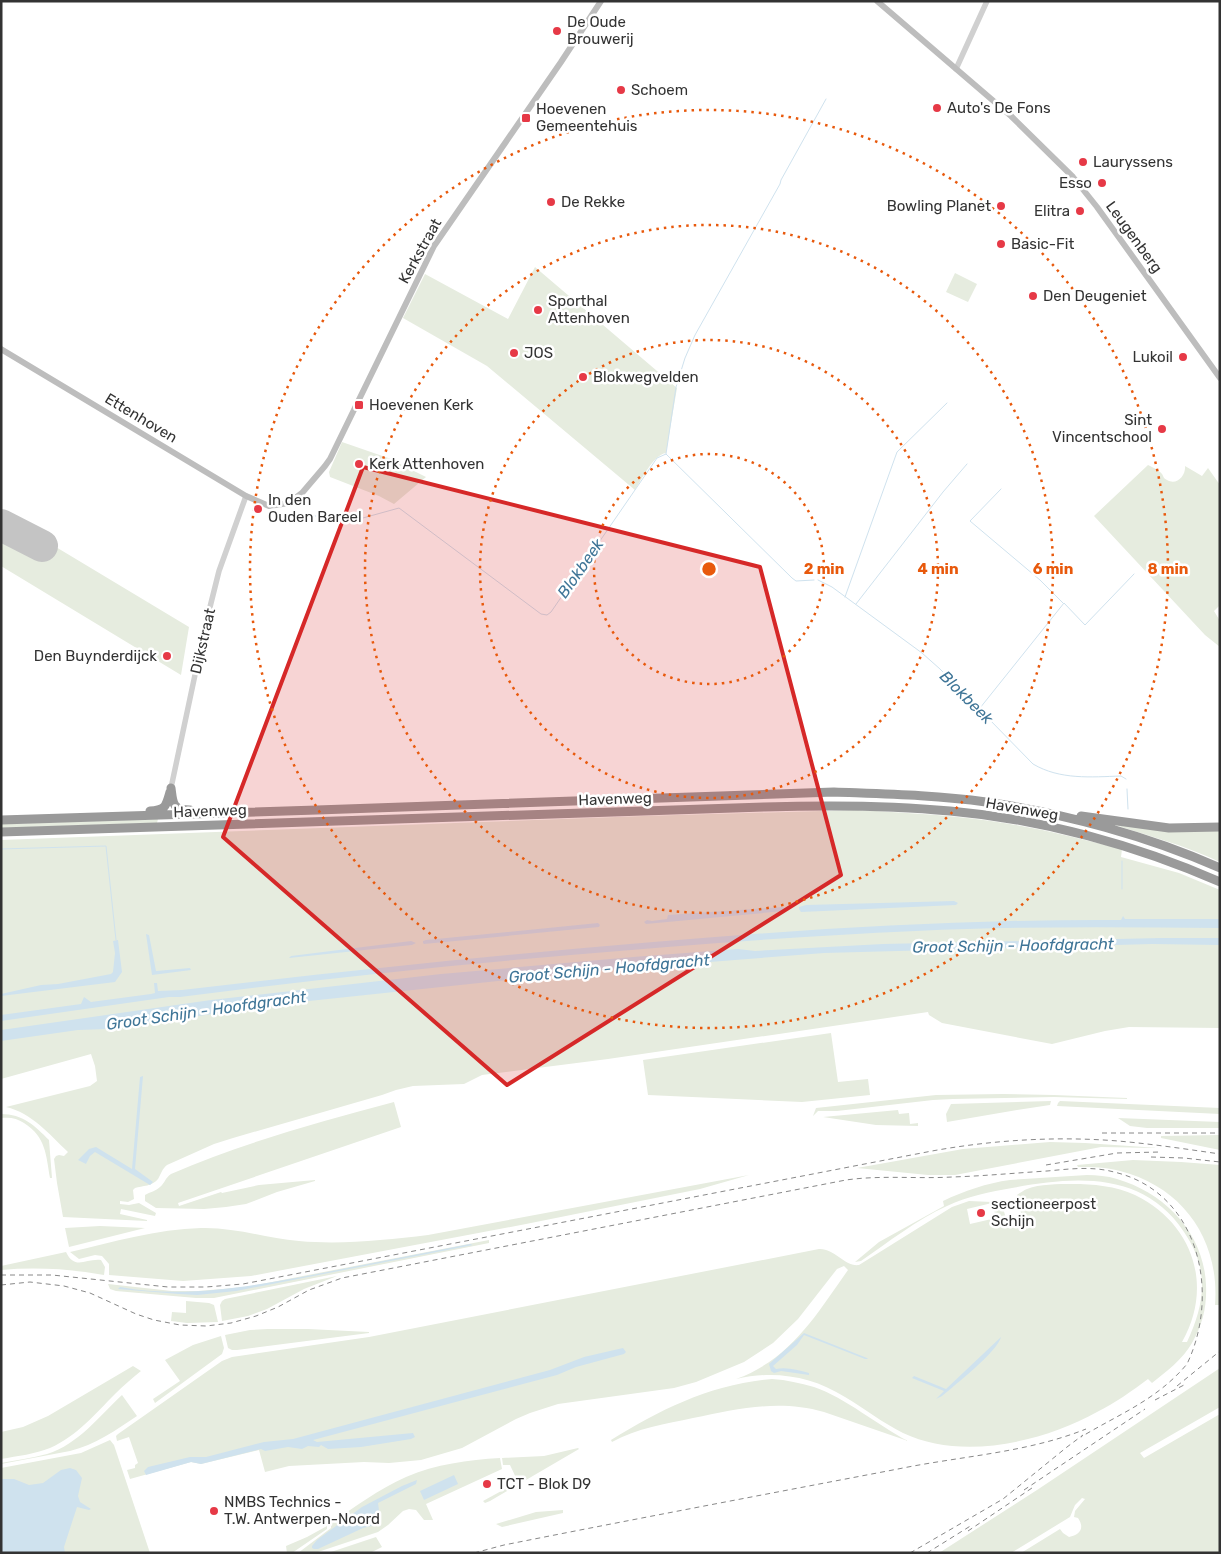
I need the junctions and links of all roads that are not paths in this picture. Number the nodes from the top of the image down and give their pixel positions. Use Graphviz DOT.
graph roads {
  1 [pos="601,1"];
  2 [pos="877,1"];
  3 [pos="987,1"];
  4 [pos="956,70"];
  5 [pos="1,349"];
  6 [pos="1220,378"];
  7 [pos="246,496"];
  8 [pos="269,506"];
  9 [pos="171,788"];
  10 [pos="987,802"];
  11 [pos="316,810"];
  12 [pos="50,818"];
  13 [pos="1,820"];
  14 [pos="1220,828"];
  15 [pos="1,832"];
  16 [pos="1220,868"];
  17 [pos="1220,882"];
  1 -- 8 [label="main road, Kerkstraat"];
  2 -- 4 [label="main road, Leugenberg"];
  3 -- 4 [label="street"];
  4 -- 6 [label="main road, Leugenberg"];
  5 -- 7 [label="main road, Ettenhoven"];
  7 -- 8 [label="main road, Ettenhoven"];
  7 -- 9 [label="street, Dijkstraat"];
  9 -- 11 [label="highway"];
  9 -- 12 [label="highway"];
  10 -- 11 [label="highway, Havenweg"];
  10 -- 14 [label="highway"];
  10 -- 16 [label="highway, Havenweg"];
  11 -- 12 [label="highway, Havenweg"];
  12 -- 13 [label="highway, Havenweg"];
  15 -- 17 [label="highway, Havenweg"];
}
